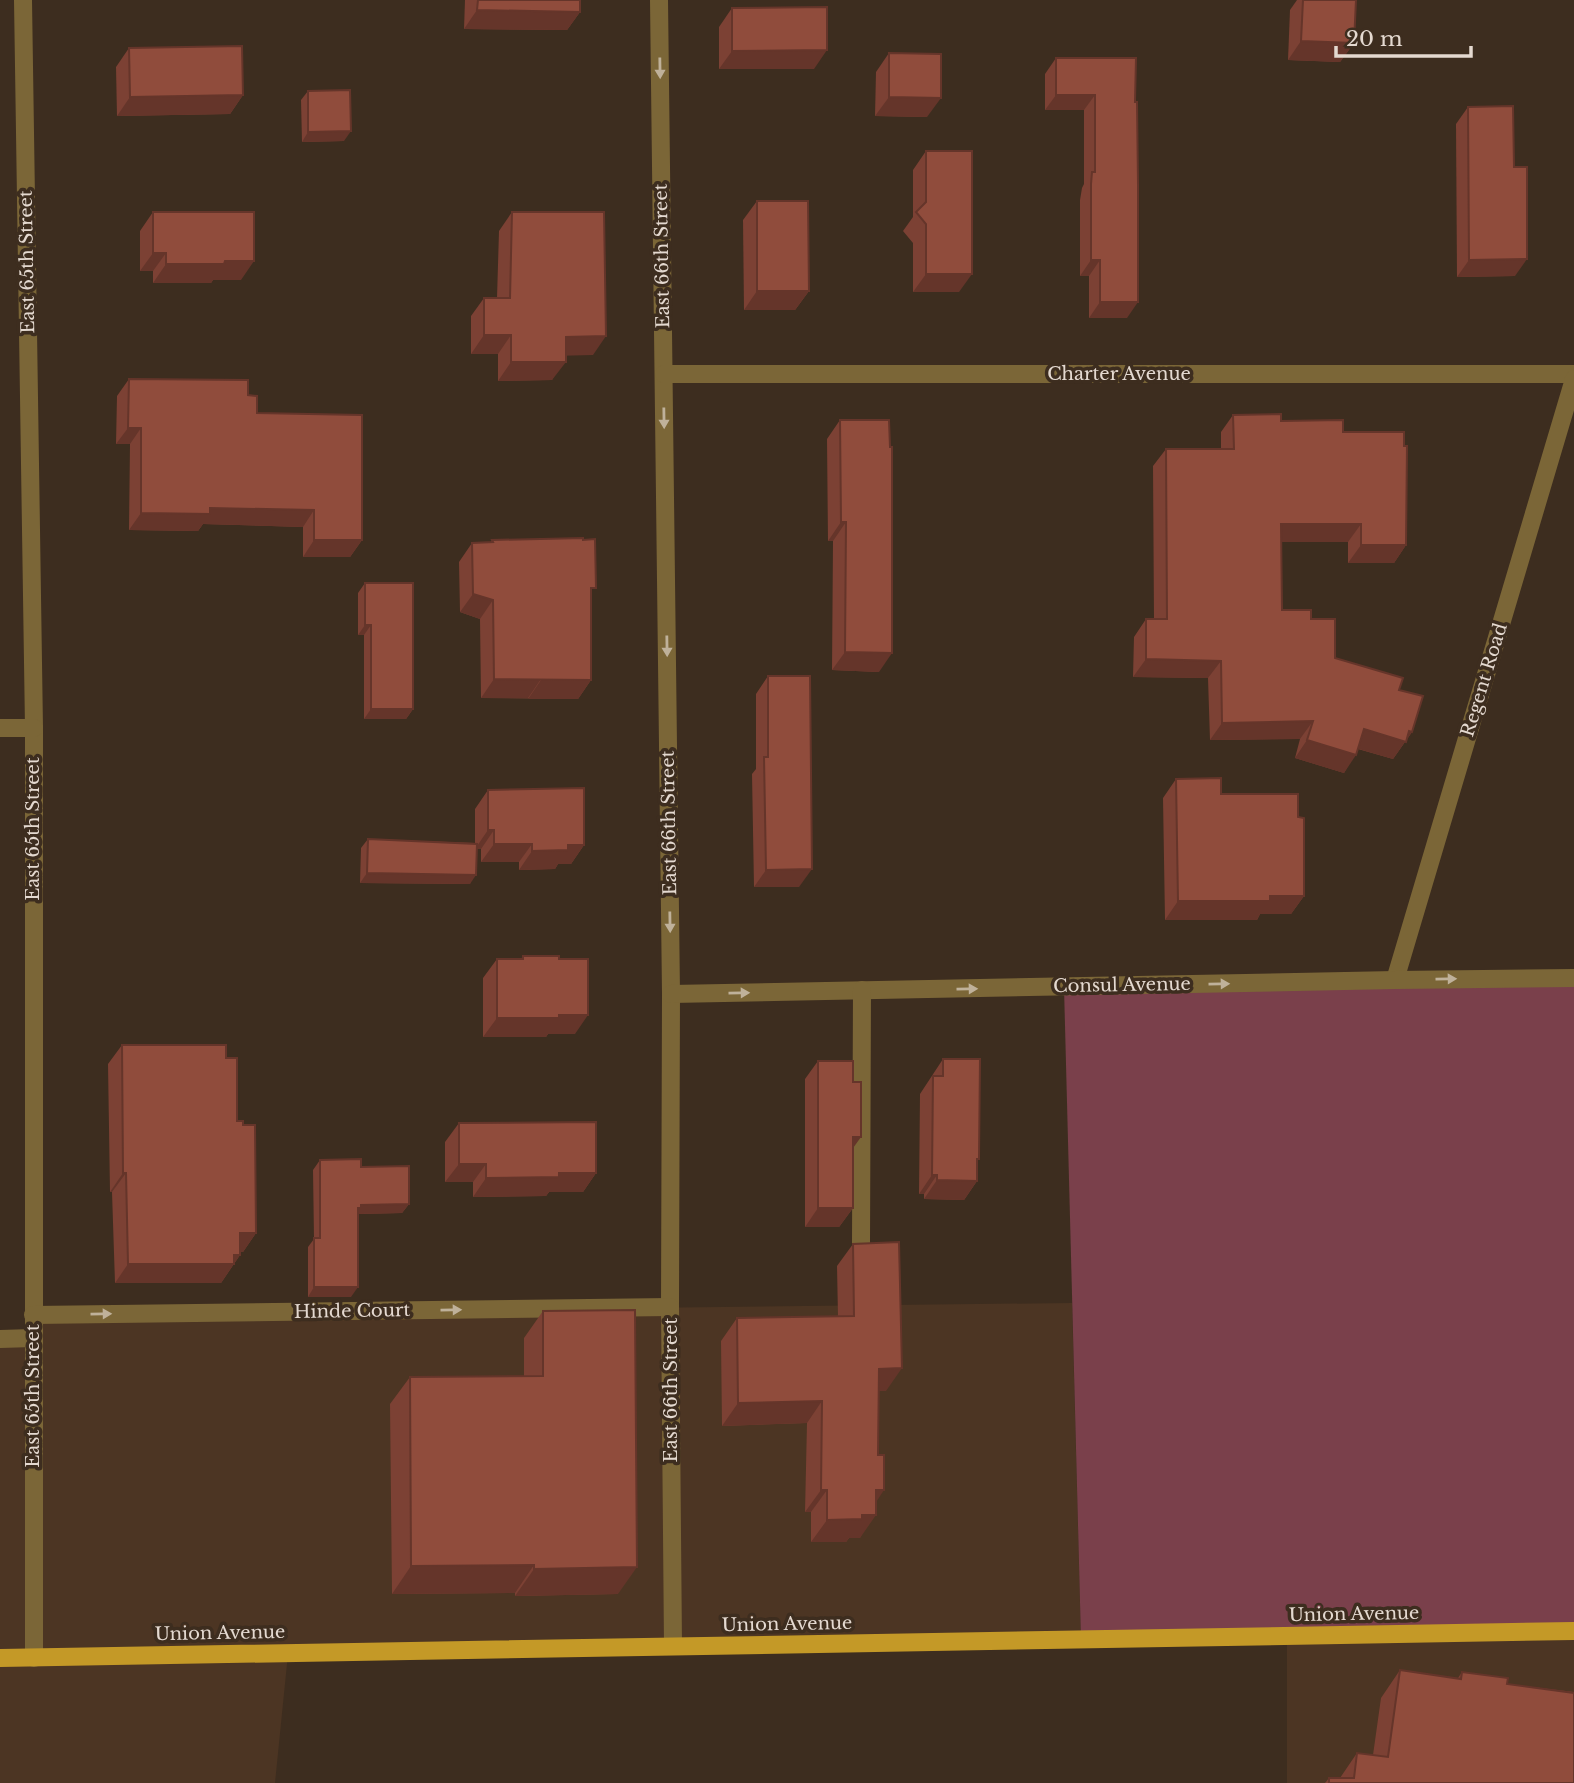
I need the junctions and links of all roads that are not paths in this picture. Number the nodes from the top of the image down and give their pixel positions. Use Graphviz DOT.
graph roads {
  1 [pos="23,0"];
  2 [pos="659,0"];
  3 [pos="663,374"];
  4 [pos="1574,377"];
  5 [pos="0,728"];
  6 [pos="34,728"];
  7 [pos="1574,978"];
  8 [pos="1395,980"];
  9 [pos="862,990"];
  10 [pos="671,994"];
  11 [pos="861,1245"];
  12 [pos="670,1307"];
  13 [pos="33,1315"];
  14 [pos="33,1338"];
  15 [pos="0,1339"];
  16 [pos="1574,1631"];
  17 [pos="673,1646"];
  18 [pos="0,1658"];
  19 [pos="34,1658"];
  1 -- 6 [label="street, East 65th Street"];
  2 -- 3 [label="street, East 66th Street, one-way"];
  3 -- 4 [label="street, Charter Avenue"];
  3 -- 10 [label="street, East 66th Street, one-way"];
  4 -- 8 [label="street, Regent Road"];
  5 -- 6 [label="street"];
  6 -- 13 [label="street, East 65th Street"];
  8 -- 7 [label="street, Consul Avenue, one-way"];
  9 -- 8 [label="street, Consul Avenue, one-way"];
  10 -- 9 [label="street, Consul Avenue, one-way"];
  9 -- 11 [label="street"];
  10 -- 12 [label="street, East 66th Street"];
  13 -- 12 [label="street, Hinde Court, one-way"];
  12 -- 17 [label="street, East 66th Street"];
  13 -- 14 [label="street, East 65th Street"];
  14 -- 15 [label="street"];
  14 -- 19 [label="street, East 65th Street"];
  16 -- 17 [label="main road, Union Avenue"];
  17 -- 19 [label="main road, Union Avenue"];
  18 -- 19 [label="main road, Union Avenue"];
}
